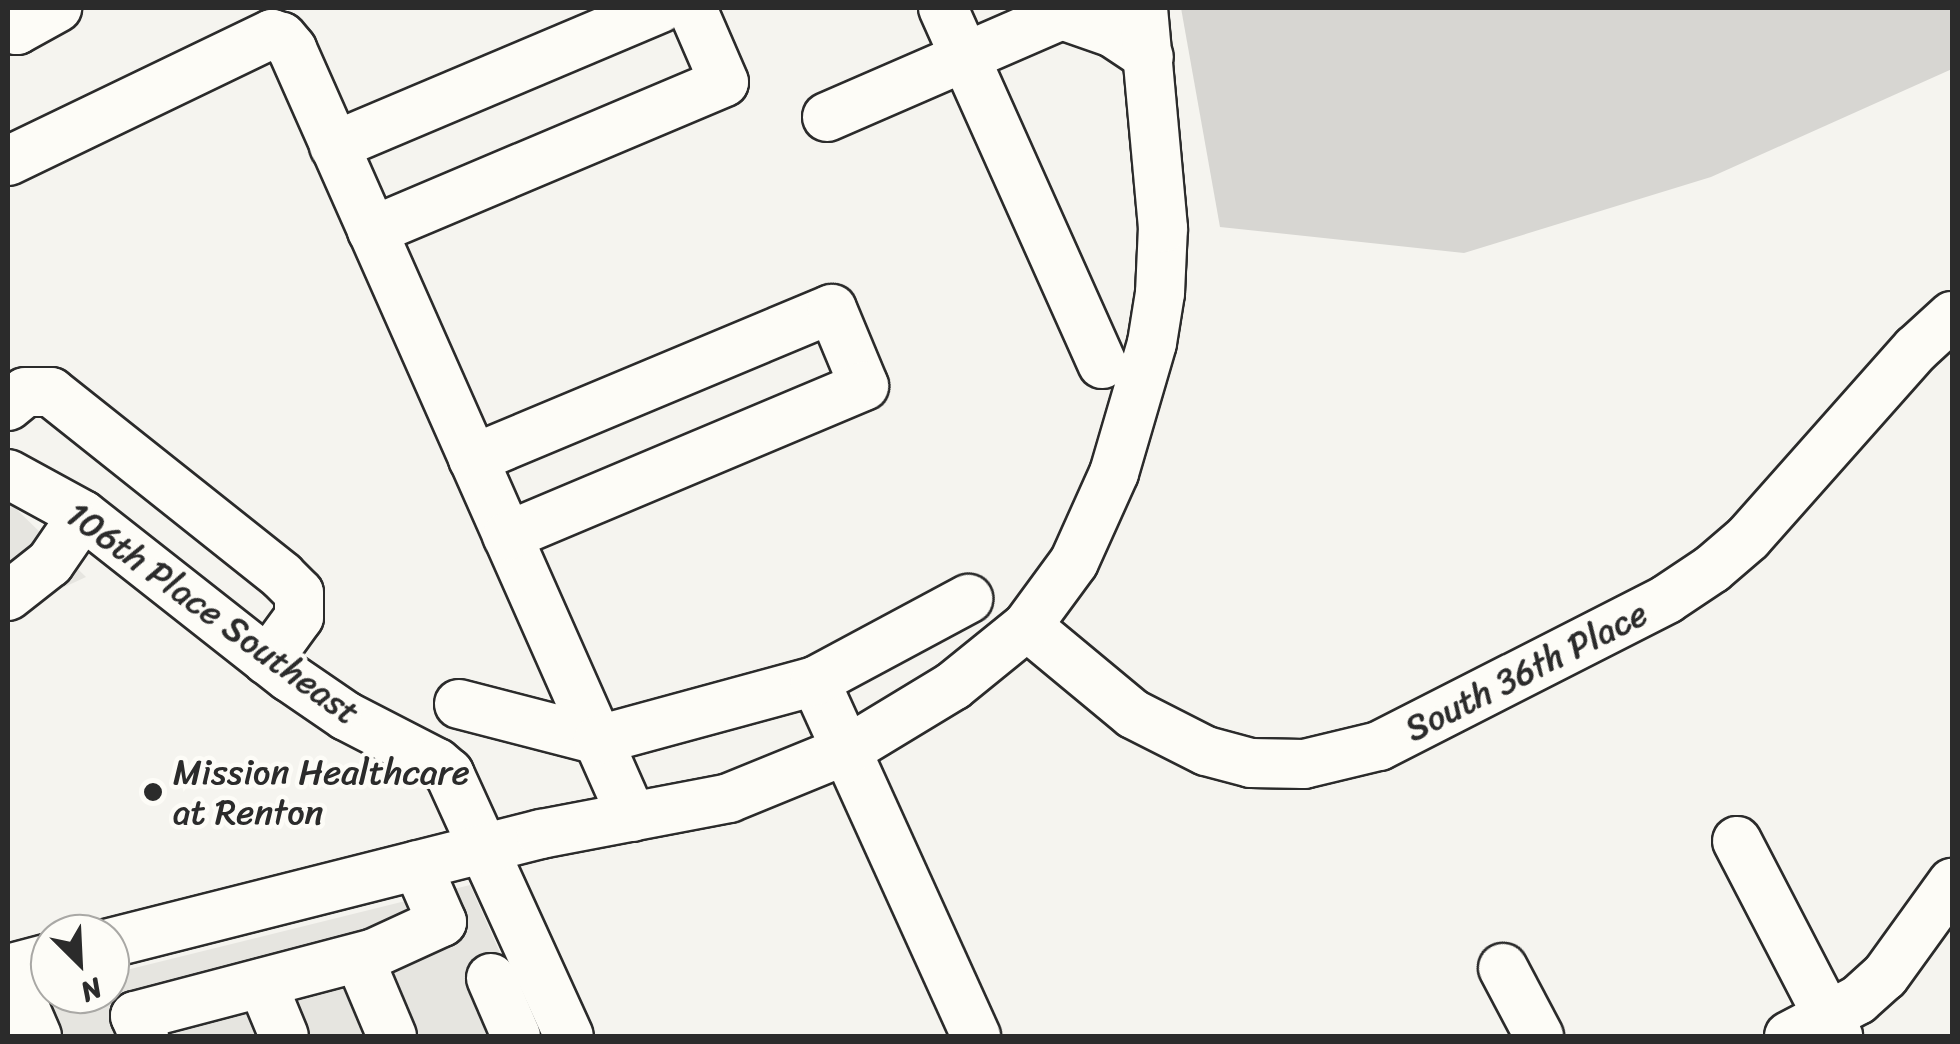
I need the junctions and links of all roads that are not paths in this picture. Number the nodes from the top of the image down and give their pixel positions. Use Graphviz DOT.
graph roads {
  1 [pos="57,8"];
  2 [pos="660,8"];
  3 [pos="692,8"];
  4 [pos="943,8"];
  5 [pos="1144,8"];
  6 [pos="1068,12"];
  7 [pos="8,28"];
  8 [pos="965,57"];
  9 [pos="1149,57"];
  10 [pos="826,117"];
  11 [pos="334,146"];
  12 [pos="8,161"];
  13 [pos="372,231"];
  14 [pos="1952,316"];
  15 [pos="1102,364"];
  16 [pos="8,406"];
  17 [pos="473,459"];
  18 [pos="8,474"];
  19 [pos="83,515"];
  20 [pos="507,536"];
  21 [pos="8,596"];
  22 [pos="968,599"];
  23 [pos="1026,626"];
  24 [pos="267,661"];
  25 [pos="816,681"];
  26 [pos="459,704"];
  27 [pos="598,740"];
  28 [pos="849,749"];
  29 [pos="632,817"];
  30 [pos="1737,841"];
  31 [pos="485,848"];
  32 [pos="416,865"];
  33 [pos="1952,883"];
  34 [pos="130,938"];
  35 [pos="358,958"];
  36 [pos="1502,968"];
  37 [pos="8,969"];
  38 [pos="491,978"];
  39 [pos="262,983"];
  40 [pos="1818,1030"];
  41 [pos="36,1036"];
  42 [pos="144,1036"];
  43 [pos="284,1036"];
  44 [pos="392,1036"];
  45 [pos="516,1036"];
  46 [pos="569,1036"];
  47 [pos="976,1036"];
  48 [pos="1539,1036"];
  1 -- 7 [label="street"];
  2 -- 11 [label="street"];
  3 -- 13 [label="street"];
  4 -- 8 [label="street"];
  5 -- 9 [label="street"];
  6 -- 8 [label="street"];
  6 -- 9 [label="street"];
  8 -- 10 [label="street"];
  8 -- 15 [label="street"];
  9 -- 23 [label="street"];
  11 -- 12 [label="street"];
  11 -- 13 [label="street"];
  13 -- 17 [label="street"];
  14 -- 23 [label="street, South 36th Place"];
  16 -- 24 [label="street"];
  17 -- 20 [label="street"];
  17 -- 20 [label="street"];
  18 -- 19 [label="street, 106th Place Southeast"];
  19 -- 21 [label="street"];
  19 -- 24 [label="street, 106th Place Southeast"];
  20 -- 27 [label="street"];
  22 -- 25 [label="street"];
  23 -- 28 [label="street"];
  24 -- 31 [label="street, 106th Place Southeast"];
  25 -- 27 [label="street"];
  25 -- 28 [label="street"];
  26 -- 27 [label="street"];
  27 -- 29 [label="street"];
  28 -- 29 [label="street"];
  28 -- 47 [label="street"];
  29 -- 31 [label="street"];
  30 -- 40 [label="street"];
  31 -- 32 [label="street"];
  31 -- 46 [label="street, 106th Place Southeast"];
  32 -- 34 [label="street"];
  32 -- 35 [label="street"];
  33 -- 40 [label="street"];
  35 -- 39 [label="street"];
  35 -- 44 [label="street"];
  36 -- 48 [label="street"];
  37 -- 41 [label="street"];
  38 -- 45 [label="street"];
  39 -- 42 [label="street"];
  39 -- 43 [label="street"];
}
